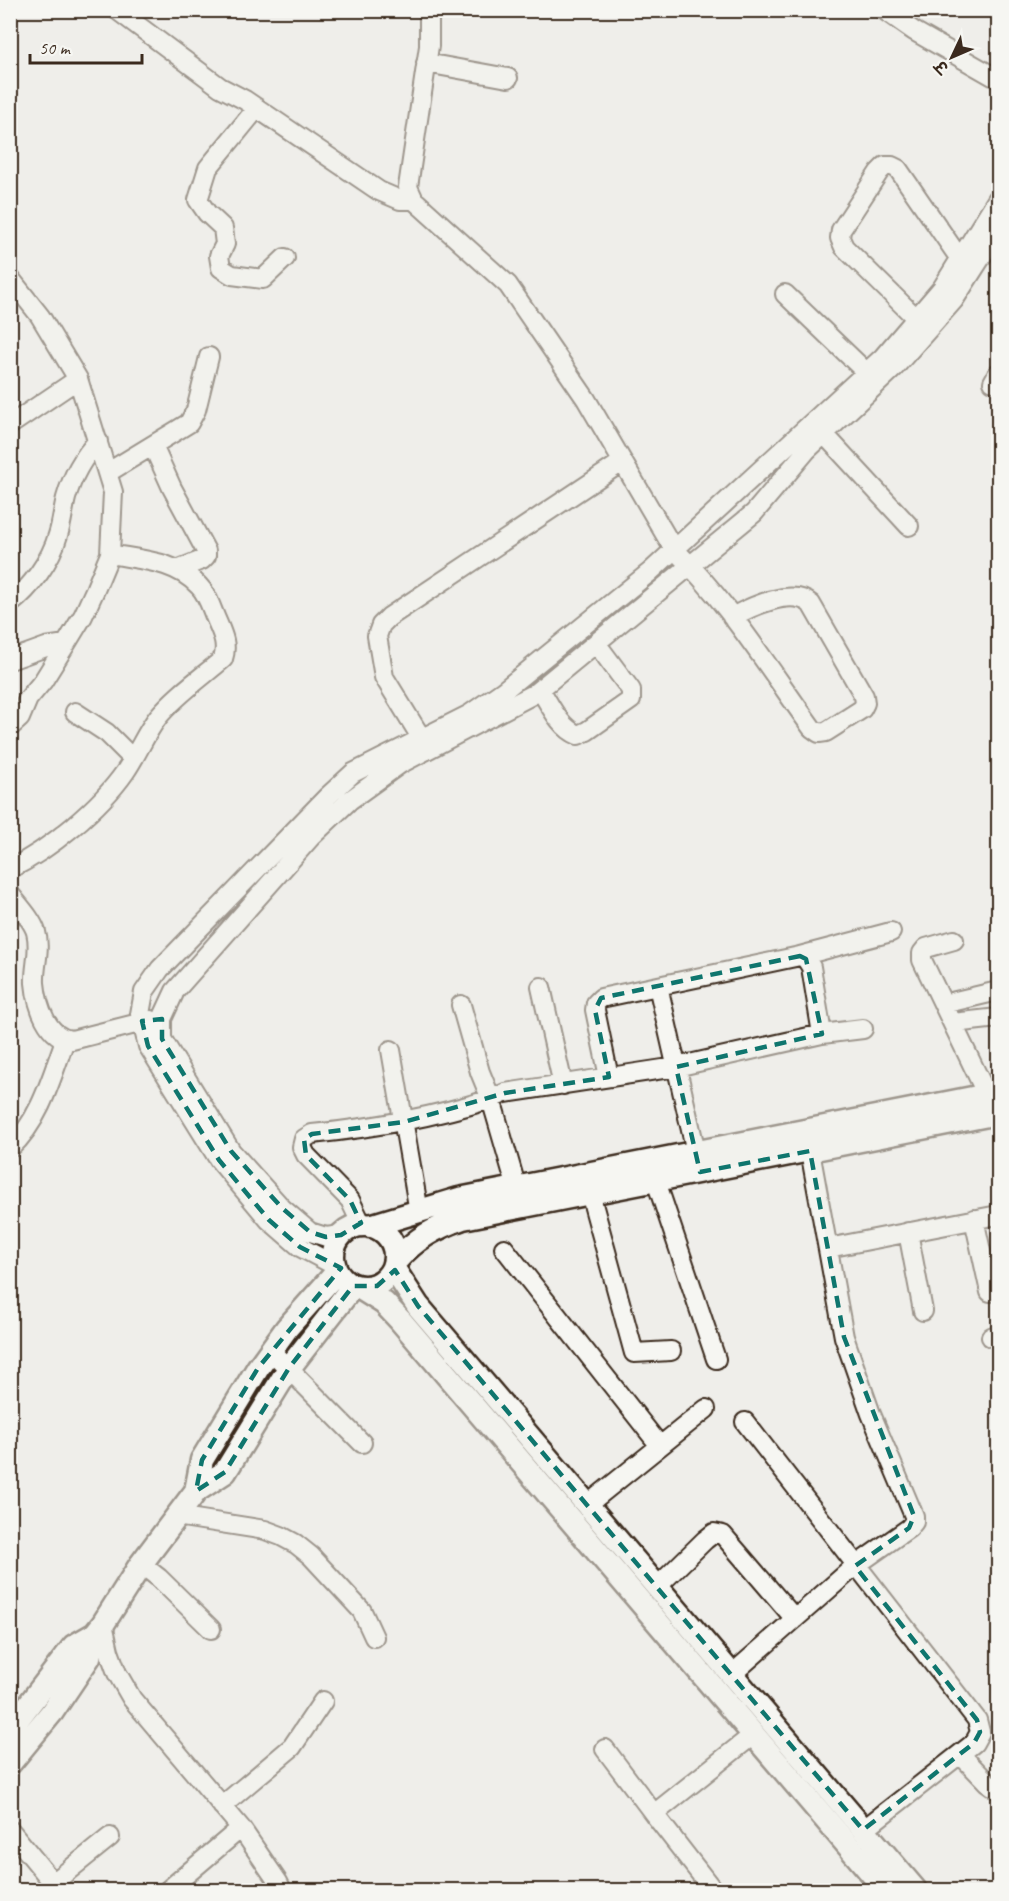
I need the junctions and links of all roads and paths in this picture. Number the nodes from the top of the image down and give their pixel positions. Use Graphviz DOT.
graph roads {
  1 [pos="117,10"];
  2 [pos="429,10"];
  3 [pos="884,10"];
  4 [pos="426,63"];
  5 [pos="508,78"];
  6 [pos="999,79"];
  7 [pos="257,108"];
  8 [pos="999,198"];
  9 [pos="414,200"];
  10 [pos="999,231"];
  11 [pos="285,258"];
  12 [pos="960,259"];
  13 [pos="10,278"];
  14 [pos="785,294"];
  15 [pos="916,318"];
  16 [pos="209,357"];
  17 [pos="866,372"];
  18 [pos="78,379"];
  19 [pos="10,425"];
  20 [pos="824,434"];
  21 [pos="98,441"];
  22 [pos="153,446"];
  23 [pos="622,462"];
  24 [pos="107,473"];
  25 [pos="909,526"];
  26 [pos="673,548"];
  27 [pos="110,554"];
  28 [pos="691,566"];
  29 [pos="177,570"];
  30 [pos="10,604"];
  31 [pos="732,616"];
  32 [pos="596,643"];
  33 [pos="66,644"];
  34 [pos="10,660"];
  35 [pos="540,689"];
  36 [pos="75,712"];
  37 [pos="10,727"];
  38 [pos="422,739"];
  39 [pos="133,759"];
  40 [pos="10,869"];
  41 [pos="10,894"];
  42 [pos="891,932"];
  43 [pos="954,940"];
  44 [pos="800,956"];
  45 [pos="658,986"];
  46 [pos="541,987"];
  47 [pos="999,992"];
  48 [pos="944,1004"];
  49 [pos="461,1005"];
  50 [pos="999,1018"];
  51 [pos="162,1019"];
  52 [pos="142,1021"];
  53 [pos="953,1023"];
  54 [pos="863,1029"];
  55 [pos="822,1034"];
  56 [pos="73,1039"];
  57 [pos="391,1050"];
  58 [pos="676,1067"];
  59 [pos="609,1077"];
  60 [pos="563,1084"];
  61 [pos="491,1099"];
  62 [pos="995,1101"];
  63 [pos="404,1122"];
  64 [pos="10,1148"];
  65 [pos="810,1151"];
  66 [pos="696,1152"];
  67 [pos="656,1181"];
  68 [pos="590,1194"];
  69 [pos="519,1197"];
  70 [pos="419,1212"];
  71 [pos="999,1215"];
  72 [pos="974,1220"];
  73 [pos="366,1225"];
  74 [pos="908,1232"];
  75 [pos="341,1235"];
  76 [pos="504,1248"];
  77 [pos="828,1248"];
  78 [pos="395,1265"];
  79 [pos="346,1277"];
  80 [pos="990,1292"];
  81 [pos="923,1311"];
  82 [pos="671,1351"];
  83 [pos="264,1359"];
  84 [pos="716,1359"];
  85 [pos="283,1378"];
  86 [pos="706,1409"];
  87 [pos="745,1422"];
  88 [pos="362,1443"];
  89 [pos="660,1446"];
  90 [pos="196,1491"];
  91 [pos="587,1505"];
  92 [pos="176,1516"];
  93 [pos="141,1564"];
  94 [pos="855,1566"];
  95 [pos="657,1587"];
  96 [pos="795,1619"];
  97 [pos="99,1629"];
  98 [pos="211,1629"];
  99 [pos="374,1637"];
  100 [pos="731,1675"];
  101 [pos="323,1701"];
  102 [pos="10,1729"];
  103 [pos="753,1735"];
  104 [pos="605,1749"];
  105 [pos="960,1754"];
  106 [pos="10,1763"];
  107 [pos="999,1790"];
  108 [pos="222,1806"];
  109 [pos="654,1814"];
  110 [pos="241,1828"];
  111 [pos="10,1830"];
  112 [pos="863,1830"];
  113 [pos="110,1837"];
  114 [pos="56,1887"];
  115 [pos="168,1890"];
  116 [pos="282,1890"];
  117 [pos="713,1890"];
  118 [pos="886,1890"];
  119 [pos="915,1890"];
  1 -- 7 [label="street"];
  2 -- 4 [label="street"];
  3 -- 6 [label="street"];
  4 -- 5 [label="street"];
  4 -- 9 [label="street"];
  7 -- 9 [label="street"];
  7 -- 11 [label="street"];
  8 -- 12 [label="street"];
  9 -- 23 [label="street"];
  10 -- 20 [label="street"];
  12 -- 15 [label="street"];
  12 -- 15 [label="street"];
  13 -- 18 [label="street"];
  14 -- 17 [label="street"];
  15 -- 17 [label="street"];
  16 -- 22 [label="street"];
  17 -- 26 [label="street"];
  18 -- 19 [label="street"];
  18 -- 21 [label="street"];
  20 -- 25 [label="street"];
  20 -- 28 [label="street"];
  21 -- 24 [label="street"];
  21 -- 30 [label="street"];
  22 -- 24 [label="street"];
  22 -- 29 [label="street"];
  23 -- 26 [label="street"];
  23 -- 38 [label="street"];
  24 -- 27 [label="street"];
  26 -- 28 [label="street"];
  26 -- 38 [label="street"];
  27 -- 29 [label="street"];
  27 -- 33 [label="street"];
  28 -- 31 [label="street"];
  28 -- 32 [label="street"];
  29 -- 39 [label="street"];
  31 -- 31 [label="street"];
  32 -- 35 [label="street"];
  32 -- 35 [label="street"];
  33 -- 34 [label="street"];
  33 -- 37 [label="street"];
  35 -- 51 [label="street"];
  36 -- 39 [label="street"];
  38 -- 52 [label="street"];
  39 -- 40 [label="street"];
  41 -- 56 [label="street"];
  42 -- 44 [label="street"];
  43 -- 48 [label="street"];
  44 -- 45 [label="street"];
  44 -- 55 [label="street"];
  45 -- 58 [label="street"];
  45 -- 59 [label="street"];
  46 -- 60 [label="street"];
  47 -- 48 [label="street"];
  48 -- 53 [label="street"];
  49 -- 61 [label="street"];
  50 -- 53 [label="street"];
  51 -- 52 [label="street"];
  51 -- 75 [label="street"];
  52 -- 56 [label="street"];
  52 -- 79 [label="street"];
  53 -- 62 [label="street"];
  54 -- 55 [label="street"];
  55 -- 58 [label="street"];
  56 -- 64 [label="street"];
  57 -- 63 [label="street"];
  58 -- 59 [label="street"];
  58 -- 66 [label="street"];
  59 -- 60 [label="street"];
  60 -- 61 [label="street"];
  61 -- 63 [label="street"];
  61 -- 69 [label="street"];
  62 -- 65 [label="main road"];
  62 -- 66 [label="main road"];
  63 -- 70 [label="street"];
  63 -- 73 [label="street"];
  65 -- 67 [label="main road"];
  65 -- 77 [label="street"];
  66 -- 69 [label="main road"];
  67 -- 68 [label="main road"];
  67 -- 84 [label="street"];
  68 -- 69 [label="main road"];
  68 -- 82 [label="street"];
  69 -- 70 [label="main road"];
  69 -- 78 [label="main road"];
  70 -- 73 [label="main road"];
  71 -- 72 [label="street"];
  72 -- 74 [label="street"];
  72 -- 80 [label="street"];
  73 -- 75 [label="main road"];
  73 -- 78 [label="main road"];
  74 -- 77 [label="street"];
  74 -- 81 [label="street"];
  75 -- 79 [label="main road"];
  76 -- 89 [label="street"];
  77 -- 94 [label="street"];
  78 -- 79 [label="main road"];
  78 -- 91 [label="main road"];
  79 -- 83 [label="main road"];
  79 -- 85 [label="main road"];
  79 -- 103 [label="main road"];
  83 -- 85 [label="street"];
  83 -- 90 [label="main road"];
  85 -- 88 [label="street"];
  85 -- 90 [label="main road"];
  86 -- 89 [label="street"];
  87 -- 94 [label="street"];
  89 -- 91 [label="street"];
  90 -- 92 [label="main road"];
  91 -- 95 [label="main road"];
  92 -- 93 [label="main road"];
  92 -- 99 [label="street"];
  93 -- 97 [label="main road"];
  93 -- 98 [label="street"];
  94 -- 96 [label="street"];
  94 -- 105 [label="street"];
  95 -- 96 [label="street"];
  95 -- 100 [label="main road"];
  96 -- 100 [label="street"];
  97 -- 102 [label="main road"];
  97 -- 106 [label="main road"];
  97 -- 108 [label="street"];
  100 -- 112 [label="main road"];
  101 -- 108 [label="street"];
  103 -- 109 [label="street"];
  103 -- 118 [label="main road"];
  104 -- 109 [label="street"];
  105 -- 107 [label="street"];
  105 -- 112 [label="street"];
  108 -- 110 [label="street"];
  109 -- 117 [label="street"];
  110 -- 115 [label="street"];
  110 -- 116 [label="street"];
  111 -- 114 [label="street"];
  112 -- 119 [label="main road"];
  113 -- 114 [label="street"];
}
